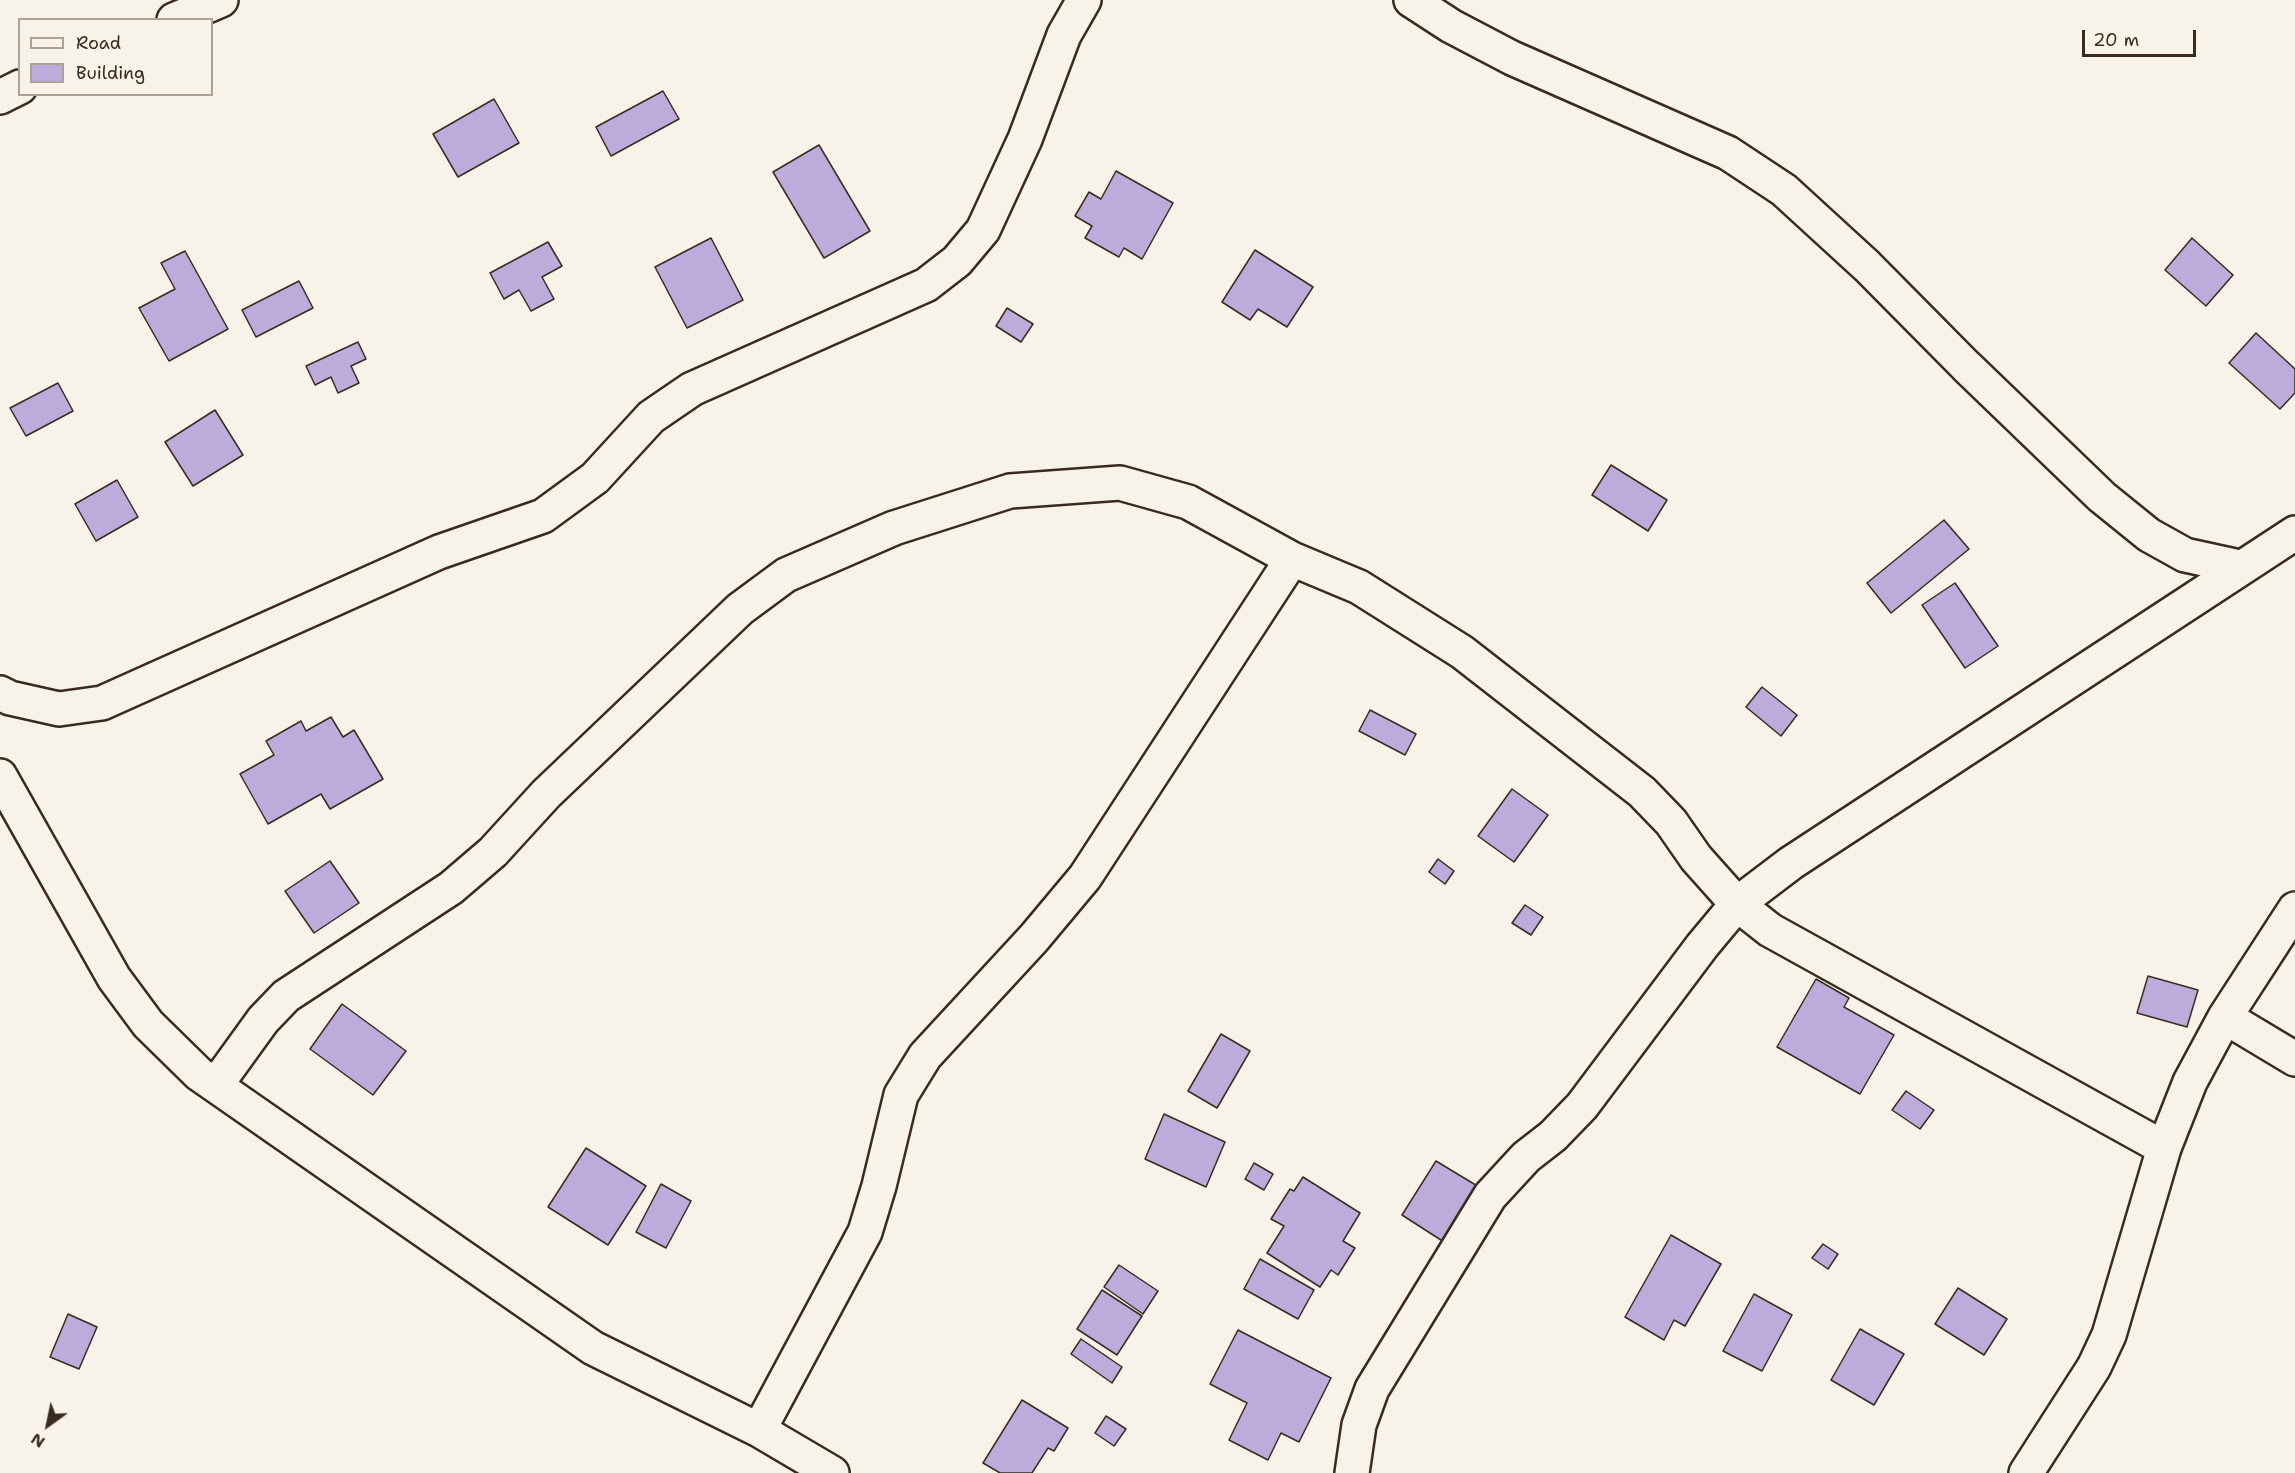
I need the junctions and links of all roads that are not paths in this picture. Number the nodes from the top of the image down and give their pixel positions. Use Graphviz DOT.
graph roads {
  1 [pos="221,0"];
  2 [pos="1084,0"];
  3 [pos="1412,0"];
  4 [pos="179,18"];
  5 [pos="18,88"];
  6 [pos="0,97"];
  7 [pos="2295,533"];
  8 [pos="1292,559"];
  9 [pos="2240,567"];
  10 [pos="0,693"];
  11 [pos="0,776"];
  12 [pos="1737,904"];
  13 [pos="2295,909"];
  14 [pos="2225,1017"];
  15 [pos="2295,1059"];
  16 [pos="216,1085"];
  17 [pos="2164,1148"];
  18 [pos="759,1430"];
  19 [pos="832,1473"];
  20 [pos="1352,1473"];
  21 [pos="2026,1473"];
  1 -- 4 [label="street"];
  2 -- 10 [label="street"];
  3 -- 9 [label="street"];
  5 -- 6 [label="street"];
  7 -- 9 [label="street"];
  8 -- 12 [label="street"];
  8 -- 16 [label="street"];
  8 -- 18 [label="street"];
  9 -- 12 [label="street"];
  11 -- 16 [label="street"];
  12 -- 17 [label="street"];
  12 -- 20 [label="street"];
  13 -- 14 [label="street"];
  14 -- 15 [label="street"];
  14 -- 17 [label="street"];
  16 -- 18 [label="street"];
  17 -- 21 [label="street"];
  18 -- 19 [label="street"];
}
